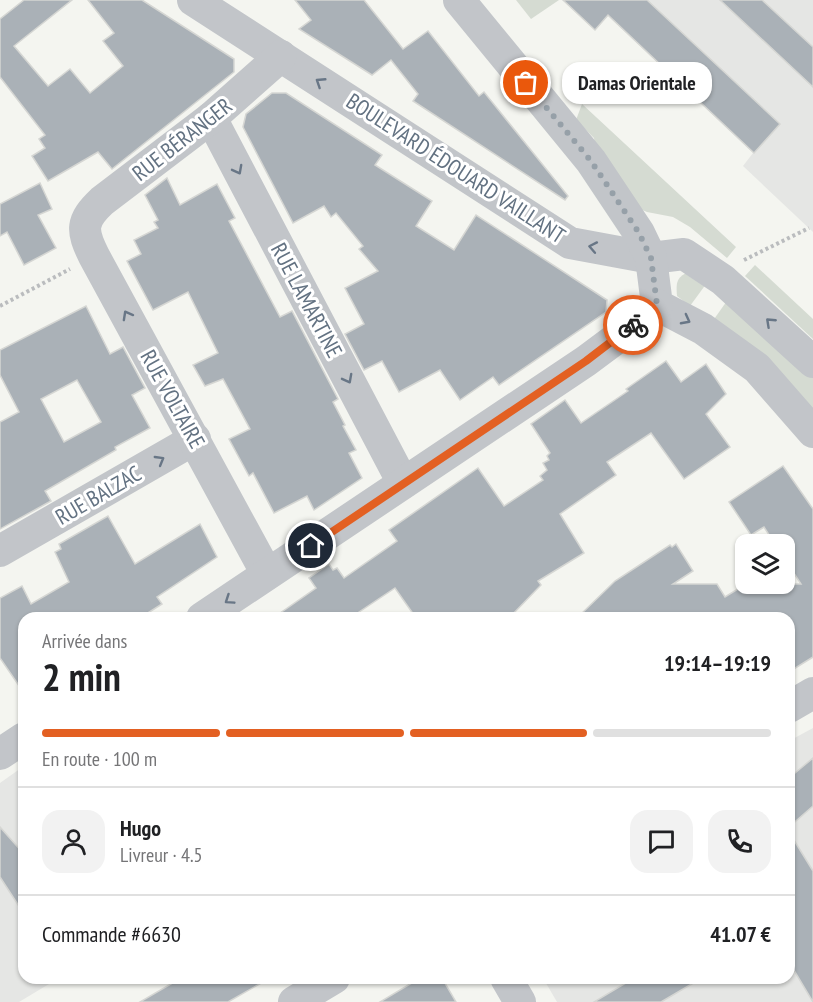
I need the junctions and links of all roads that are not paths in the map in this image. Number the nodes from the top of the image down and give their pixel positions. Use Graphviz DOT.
graph roads {
  1 [pos="193,0"];
  2 [pos="459,0"];
  3 [pos="281,56"];
  4 [pos="212,118"];
  5 [pos="84,223"];
  6 [pos="651,258"];
  7 [pos="657,305"];
  8 [pos="813,362"];
  9 [pos="813,432"];
  10 [pos="195,440"];
  11 [pos="403,483"];
  12 [pos="0,551"];
  13 [pos="267,574"];
  14 [pos="211,612"];
  15 [pos="813,693"];
  16 [pos="795,704"];
  17 [pos="18,742"];
  18 [pos="0,754"];
  19 [pos="324,984"];
  20 [pos="510,984"];
  21 [pos="294,1002"];
  22 [pos="520,1002"];
  1 -- 3 [label="street, BOULEVARD ÉDOUARD VAILLANT"];
  2 -- 6 [label="street"];
  3 -- 4 [label="street, RUE BÉRANGER"];
  6 -- 3 [label="street, BOULEVARD ÉDOUARD VAILLANT, one-way"];
  4 -- 5 [label="street, RUE BÉRANGER"];
  4 -- 11 [label="street, RUE LAMARTINE, one-way"];
  10 -- 5 [label="street, RUE VOLTAIRE, one-way"];
  6 -- 7 [label="street"];
  8 -- 6 [label="street, BOULEVARD ÉDOUARD VAILLANT, one-way"];
  7 -- 9 [label="street, one-way"];
  7 -- 11 [label="street"];
  12 -- 10 [label="street, RUE BALZAC, one-way"];
  10 -- 13 [label="street, RUE VOLTAIRE"];
  11 -- 13 [label="street"];
  13 -- 14 [label="street, one-way"];
  15 -- 16 [label="street"];
  17 -- 18 [label="street"];
  19 -- 21 [label="street"];
  20 -- 22 [label="street"];
}
